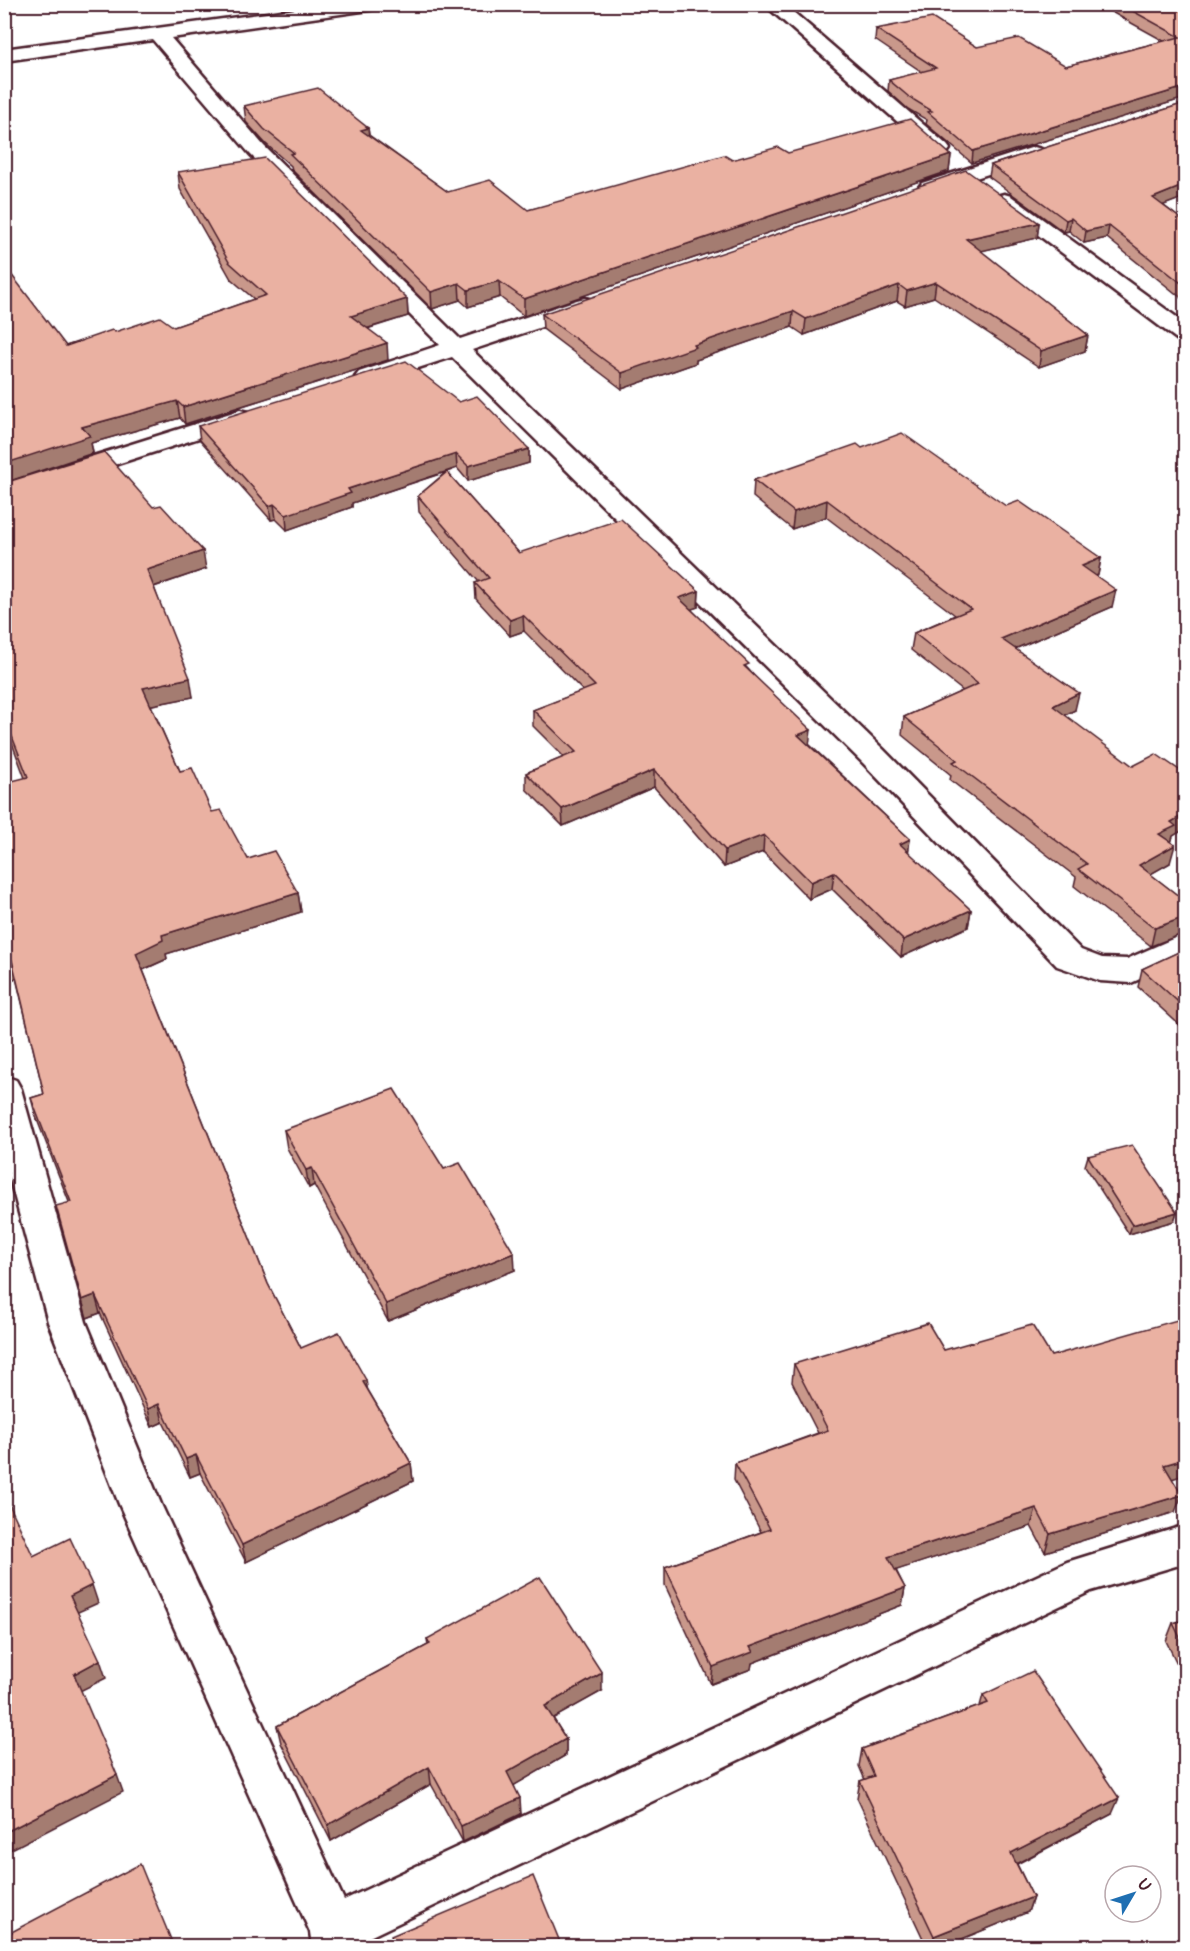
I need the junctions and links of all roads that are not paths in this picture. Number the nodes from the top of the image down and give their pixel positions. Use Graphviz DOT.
graph roads {
  1 [pos="376,4"];
  2 [pos="773,4"];
  3 [pos="158,34"];
  4 [pos="4,55"];
  5 [pos="1060,145"];
  6 [pos="968,174"];
  7 [pos="913,193"];
  8 [pos="602,299"];
  9 [pos="1185,335"];
  10 [pos="457,349"];
  11 [pos="344,385"];
  12 [pos="265,410"];
  13 [pos="4,492"];
  14 [pos="1185,944"];
  15 [pos="4,1089"];
  16 [pos="1185,1544"];
  17 [pos="335,1938"];
  1 -- 3 [label="street"];
  2 -- 6 [label="street"];
  3 -- 4 [label="street"];
  3 -- 10 [label="street"];
  5 -- 6 [label="street"];
  6 -- 7 [label="street"];
  6 -- 9 [label="street"];
  8 -- 10 [label="street"];
  10 -- 11 [label="street"];
  10 -- 14 [label="street"];
  12 -- 13 [label="street"];
  15 -- 17 [label="street"];
  16 -- 17 [label="street"];
}
